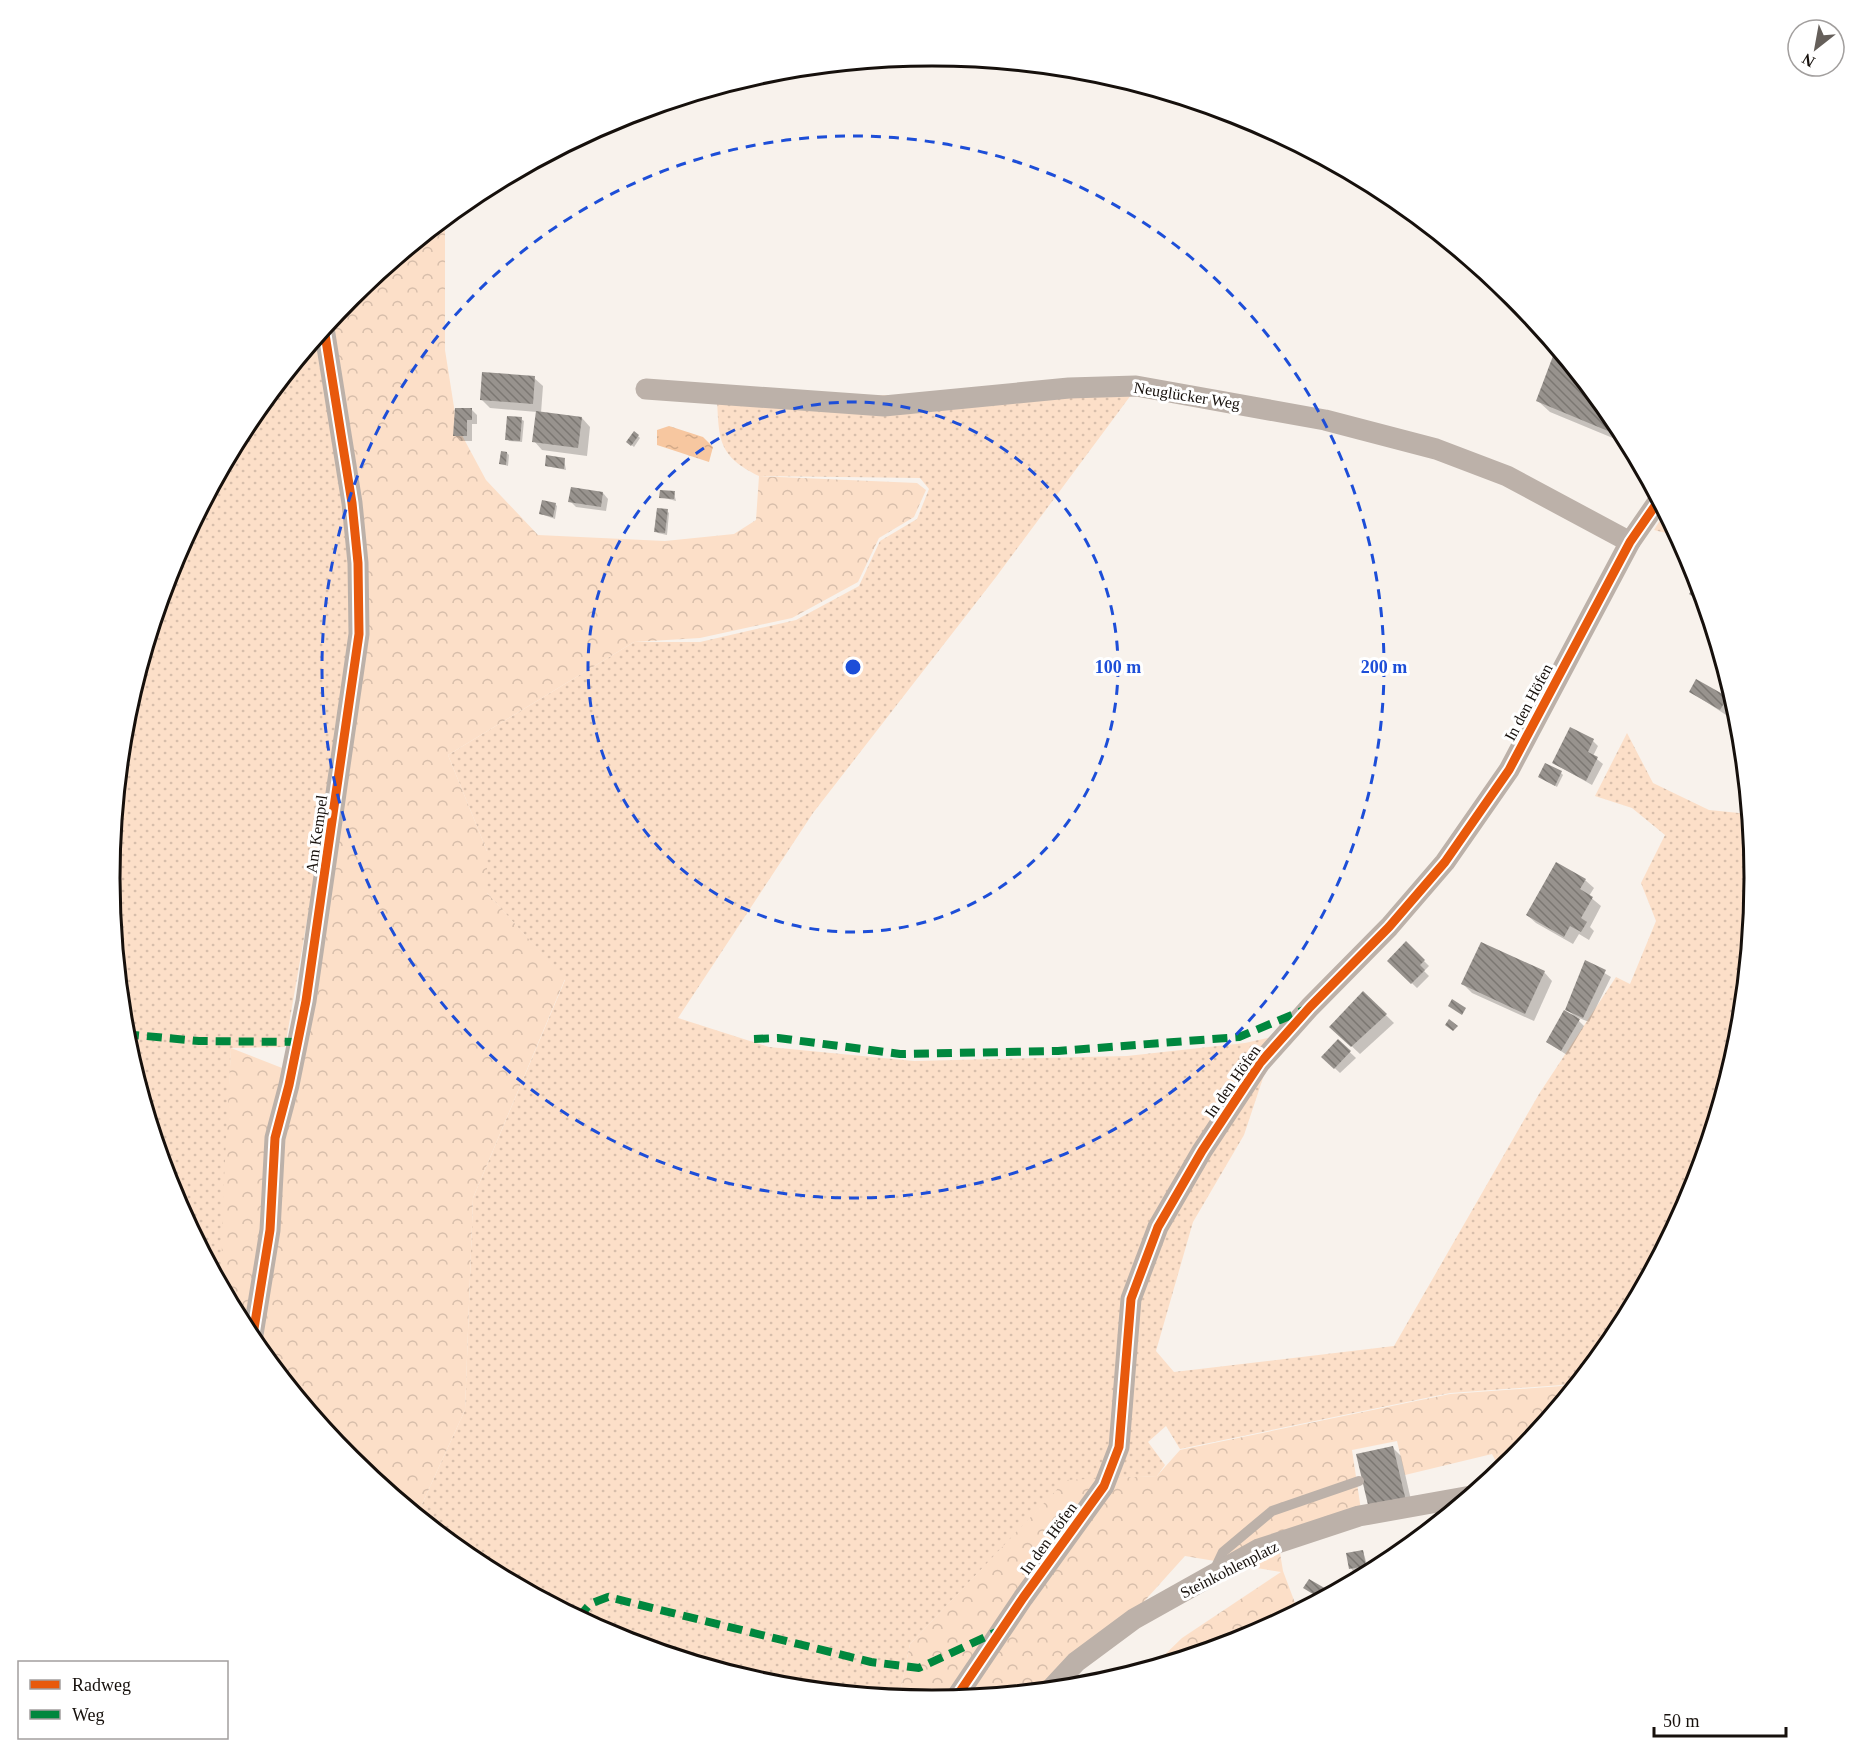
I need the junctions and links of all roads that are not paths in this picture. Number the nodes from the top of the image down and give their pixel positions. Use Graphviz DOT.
graph roads {
  1 [pos="326,338"];
  2 [pos="646,389"];
  3 [pos="1654,507"];
  4 [pos="1630,542"];
  5 [pos="254,1327"];
  6 [pos="1359,1481"];
  7 [pos="1456,1499"];
  8 [pos="1212,1577"];
  9 [pos="1059,1680"];
  10 [pos="961,1690"];
  1 -- 5 [label="street, Am Kempel"];
  2 -- 4 [label="street, Neuglücker Weg"];
  3 -- 4 [label="street, In den Höfen"];
  4 -- 10 [label="street, In den Höfen"];
  6 -- 8 [label="lane"];
  7 -- 8 [label="street, Steinkohlenplatz"];
  8 -- 9 [label="street, Steinkohlenplatz"];
}
